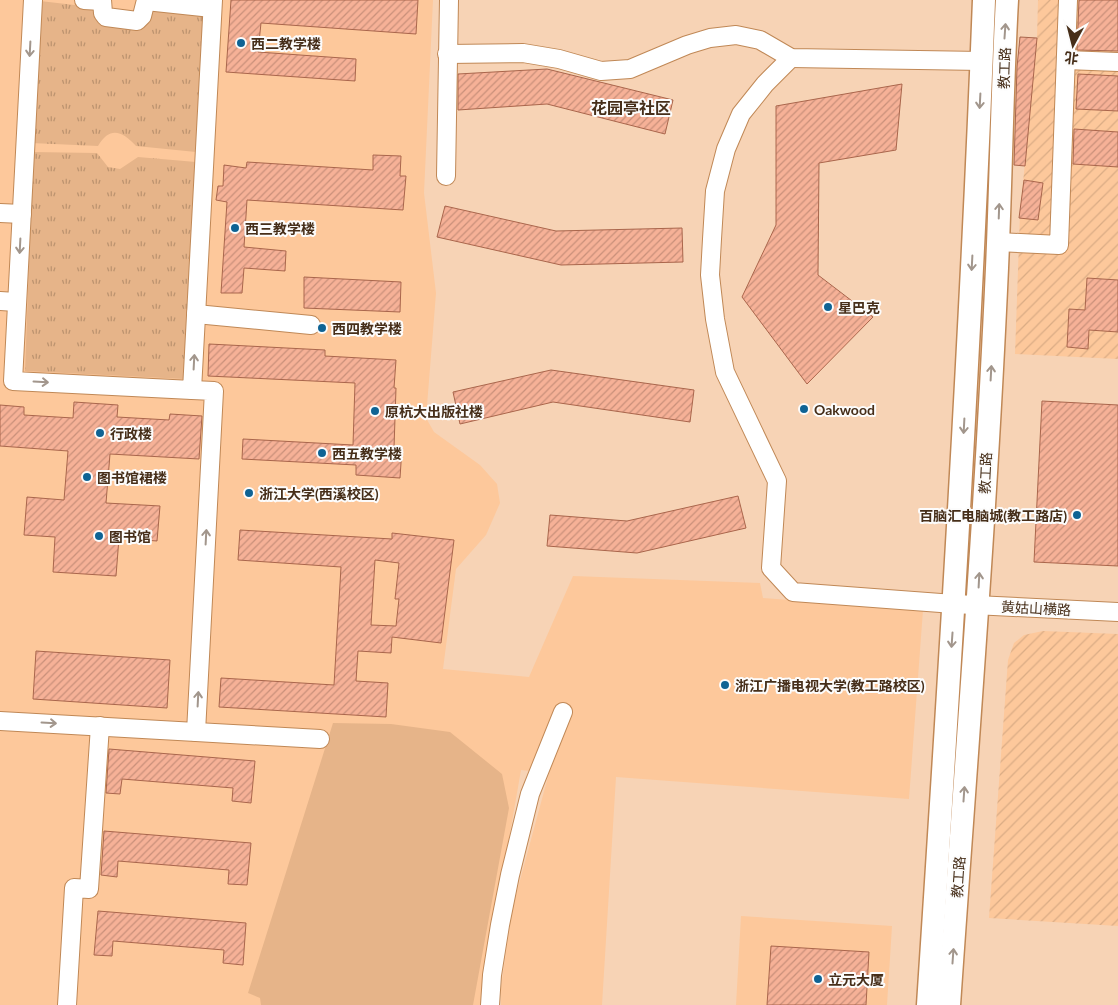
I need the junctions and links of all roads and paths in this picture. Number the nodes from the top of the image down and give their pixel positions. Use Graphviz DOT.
graph roads {
  1 [pos="33,0"];
  2 [pos="96,0"];
  3 [pos="146,0"];
  4 [pos="449,0"];
  5 [pos="984,0"];
  6 [pos="1007,0"];
  7 [pos="1068,0"];
  8 [pos="212,4"];
  9 [pos="447,54"];
  10 [pos="790,58"];
  11 [pos="1066,60"];
  12 [pos="982,62"];
  13 [pos="1118,62"];
  14 [pos="446,176"];
  15 [pos="0,213"];
  16 [pos="22,214"];
  17 [pos="998,242"];
  18 [pos="8,301"];
  19 [pos="196,314"];
  20 [pos="311,325"];
  21 [pos="7,380"];
  22 [pos="192,390"];
  23 [pos="954,604"];
  24 [pos="977,605"];
  25 [pos="1118,612"];
  26 [pos="563,712"];
  27 [pos="0,721"];
  28 [pos="100,726"];
  29 [pos="196,732"];
  30 [pos="320,738"];
  31 [pos="67,1005"];
  32 [pos="490,1005"];
  33 [pos="928,1005"];
  34 [pos="949,1005"];
  1 -- 16 [label="street, one-way"];
  2 -- 3 [label="street"];
  3 -- 8 [label="street"];
  4 -- 9 [label="street"];
  5 -- 12 [label="main road, 教工路"];
  17 -- 6 [label="main road, 教工路, one-way"];
  7 -- 11 [label="street"];
  8 -- 19 [label="street"];
  9 -- 10 [label="street"];
  9 -- 14 [label="street"];
  10 -- 12 [label="street"];
  10 -- 23 [label="street, 黄姑山横路"];
  11 -- 13 [label="street"];
  11 -- 17 [label="street"];
  12 -- 23 [label="main road, 教工路, one-way"];
  15 -- 16 [label="street"];
  16 -- 18 [label="street, one-way"];
  24 -- 17 [label="main road, 教工路, one-way"];
  18 -- 21 [label="street"];
  19 -- 20 [label="street"];
  22 -- 19 [label="street, one-way"];
  21 -- 22 [label="street, one-way"];
  29 -- 22 [label="street, one-way"];
  23 -- 24 [label="street, 黄姑山横路"];
  23 -- 33 [label="main road, 教工路, one-way"];
  24 -- 25 [label="street, 黄姑山横路"];
  34 -- 24 [label="main road, 教工路, one-way"];
  26 -- 32 [label="street"];
  27 -- 28 [label="street, one-way"];
  28 -- 29 [label="street"];
  28 -- 31 [label="street"];
  29 -- 30 [label="street"];
}
